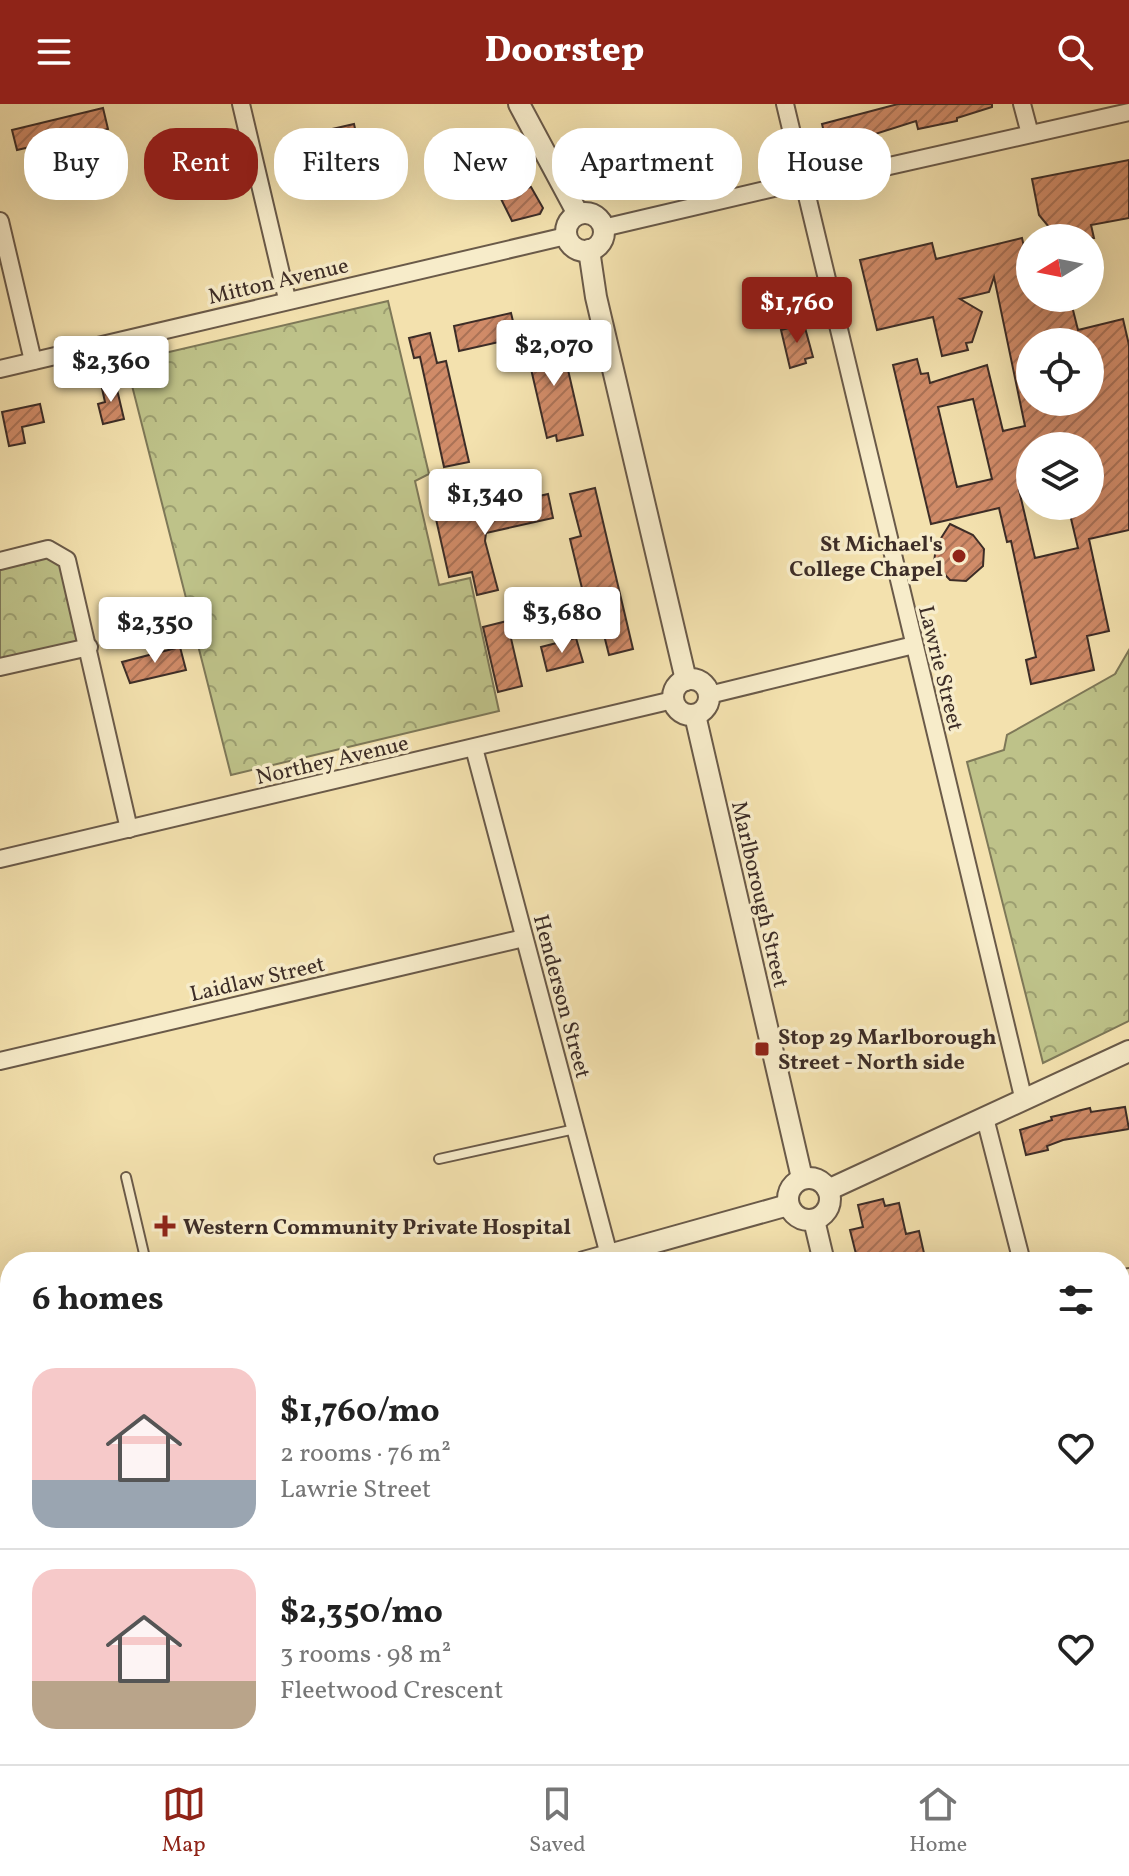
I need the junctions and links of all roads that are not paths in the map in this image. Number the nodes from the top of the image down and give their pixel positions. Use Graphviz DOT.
graph roads {
  1 [pos="241,104"];
  2 [pos="519,104"];
  3 [pos="785,104"];
  4 [pos="1022,104"];
  5 [pos="1129,112"];
  6 [pos="791,128"];
  7 [pos="1030,134"];
  8 [pos="891,166"];
  9 [pos="758,192"];
  10 [pos="809,200"];
  11 [pos="578,214"];
  12 [pos="0,221"];
  13 [pos="603,228"];
  14 [pos="566,236"];
  15 [pos="589,250"];
  16 [pos="287,299"];
  17 [pos="33,361"];
  18 [pos="0,369"];
  19 [pos="0,561"];
  20 [pos="914,645"];
  21 [pos="89,647"];
  22 [pos="0,667"];
  23 [pos="686,680"];
  24 [pos="709,695"];
  25 [pos="673,700"];
  26 [pos="695,715"];
  27 [pos="474,748"];
  28 [pos="129,829"];
  29 [pos="0,859"];
  30 [pos="524,938"];
  31 [pos="1129,1051"];
  32 [pos="0,1061"];
  33 [pos="1024,1101"];
  34 [pos="985,1118"];
  35 [pos="576,1129"];
  36 [pos="439,1159"];
  37 [pos="126,1177"];
  38 [pos="802,1178"];
  39 [pos="828,1190"];
  40 [pos="788,1205"];
  41 [pos="814,1220"];
  42 [pos="144,1252"];
  43 [pos="608,1252"];
  44 [pos="620,1252"];
  45 [pos="822,1252"];
  46 [pos="1019,1252"];
  1 -- 16 [label="street"];
  2 -- 11 [label="street"];
  3 -- 6 [label="street, Lawrie Street"];
  4 -- 7 [label="street"];
  5 -- 7 [label="street"];
  7 -- 8 [label="street"];
  9 -- 13 [label="street"];
  10 -- 20 [label="street, Lawrie Street"];
  11 -- 13 [label="street"];
  11 -- 14 [label="street"];
  12 -- 17 [label="street"];
  13 -- 15 [label="street"];
  14 -- 15 [label="street"];
  14 -- 16 [label="street, Mitton Avenue"];
  15 -- 23 [label="street"];
  16 -- 17 [label="street, Mitton Avenue"];
  17 -- 18 [label="street, Mitton Avenue"];
  19 -- 21 [label="street"];
  20 -- 24 [label="street"];
  20 -- 33 [label="street, Lawrie Street"];
  21 -- 22 [label="street"];
  21 -- 28 [label="street"];
  23 -- 24 [label="street"];
  23 -- 25 [label="street"];
  24 -- 26 [label="street"];
  25 -- 26 [label="street"];
  25 -- 27 [label="street, Northey Avenue"];
  26 -- 38 [label="street, Marlborough Street"];
  27 -- 28 [label="street, Northey Avenue"];
  27 -- 30 [label="street, Henderson Street"];
  28 -- 29 [label="street, Northey Avenue"];
  30 -- 32 [label="street, Laidlaw Street"];
  30 -- 35 [label="street, Henderson Street"];
  31 -- 33 [label="street"];
  33 -- 34 [label="street"];
  34 -- 39 [label="street"];
  34 -- 46 [label="street"];
  35 -- 36 [label="lane"];
  35 -- 43 [label="street, Henderson Street"];
  37 -- 42 [label="lane"];
  38 -- 39 [label="street"];
  38 -- 40 [label="street"];
  39 -- 41 [label="street"];
  40 -- 41 [label="street"];
  40 -- 44 [label="street"];
  41 -- 45 [label="street"];
}
